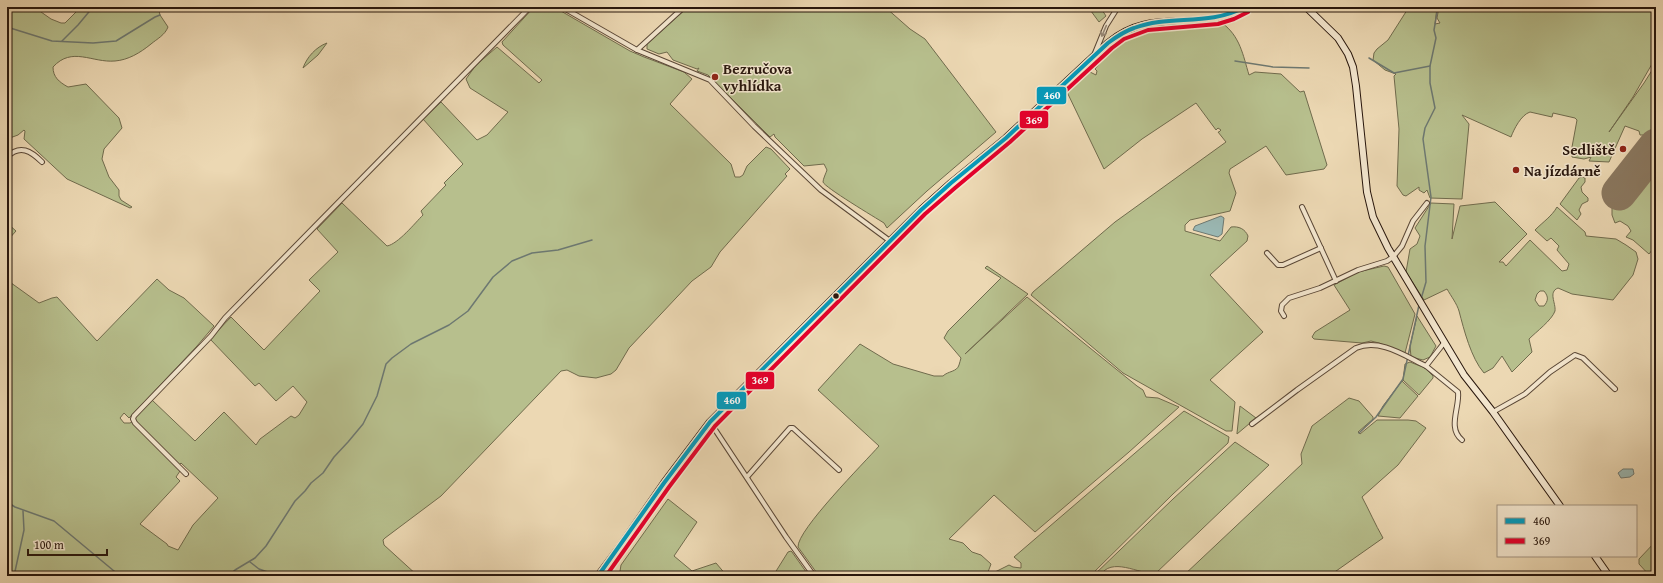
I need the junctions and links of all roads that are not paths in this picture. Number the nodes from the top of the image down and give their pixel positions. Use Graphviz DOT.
graph roads {
  1 [pos="530,7"];
  2 [pos="562,7"];
  3 [pos="684,7"];
  4 [pos="1118,7"];
  5 [pos="1245,7"];
  6 [pos="1306,7"];
  7 [pos="637,50"];
  8 [pos="1094,56"];
  9 [pos="7,157"];
  10 [pos="42,162"];
  11 [pos="1427,203"];
  12 [pos="1302,207"];
  13 [pos="890,240"];
  14 [pos="1321,248"];
  15 [pos="1267,253"];
  16 [pos="1393,257"];
  17 [pos="1336,281"];
  18 [pos="1284,316"];
  19 [pos="1444,343"];
  20 [pos="1426,366"];
  21 [pos="1615,389"];
  22 [pos="1493,412"];
  23 [pos="710,422"];
  24 [pos="1252,424"];
  25 [pos="1462,440"];
  26 [pos="839,470"];
  27 [pos="186,474"];
  28 [pos="747,477"];
  29 [pos="1559,505"];
  30 [pos="1596,557"];
  31 [pos="598,576"];
  32 [pos="814,576"];
  33 [pos="1609,576"];
  1 -- 27 [label="street"];
  2 -- 7 [label="street"];
  3 -- 7 [label="street"];
  4 -- 8 [label="street, one-way"];
  5 -- 8 [label="main road"];
  6 -- 16 [label="main road"];
  7 -- 13 [label="street"];
  8 -- 13 [label="main road"];
  9 -- 10 [label="street"];
  11 -- 16 [label="street"];
  12 -- 14 [label="street"];
  13 -- 23 [label="main road"];
  14 -- 15 [label="street"];
  14 -- 17 [label="street"];
  16 -- 17 [label="street"];
  16 -- 19 [label="main road"];
  17 -- 18 [label="street"];
  19 -- 20 [label="street"];
  19 -- 22 [label="main road"];
  20 -- 24 [label="street"];
  20 -- 25 [label="street"];
  21 -- 22 [label="street"];
  22 -- 29 [label="main road"];
  23 -- 28 [label="street"];
  23 -- 31 [label="main road"];
  26 -- 28 [label="street"];
  28 -- 32 [label="street"];
  30 -- 33 [label="main road"];
}
